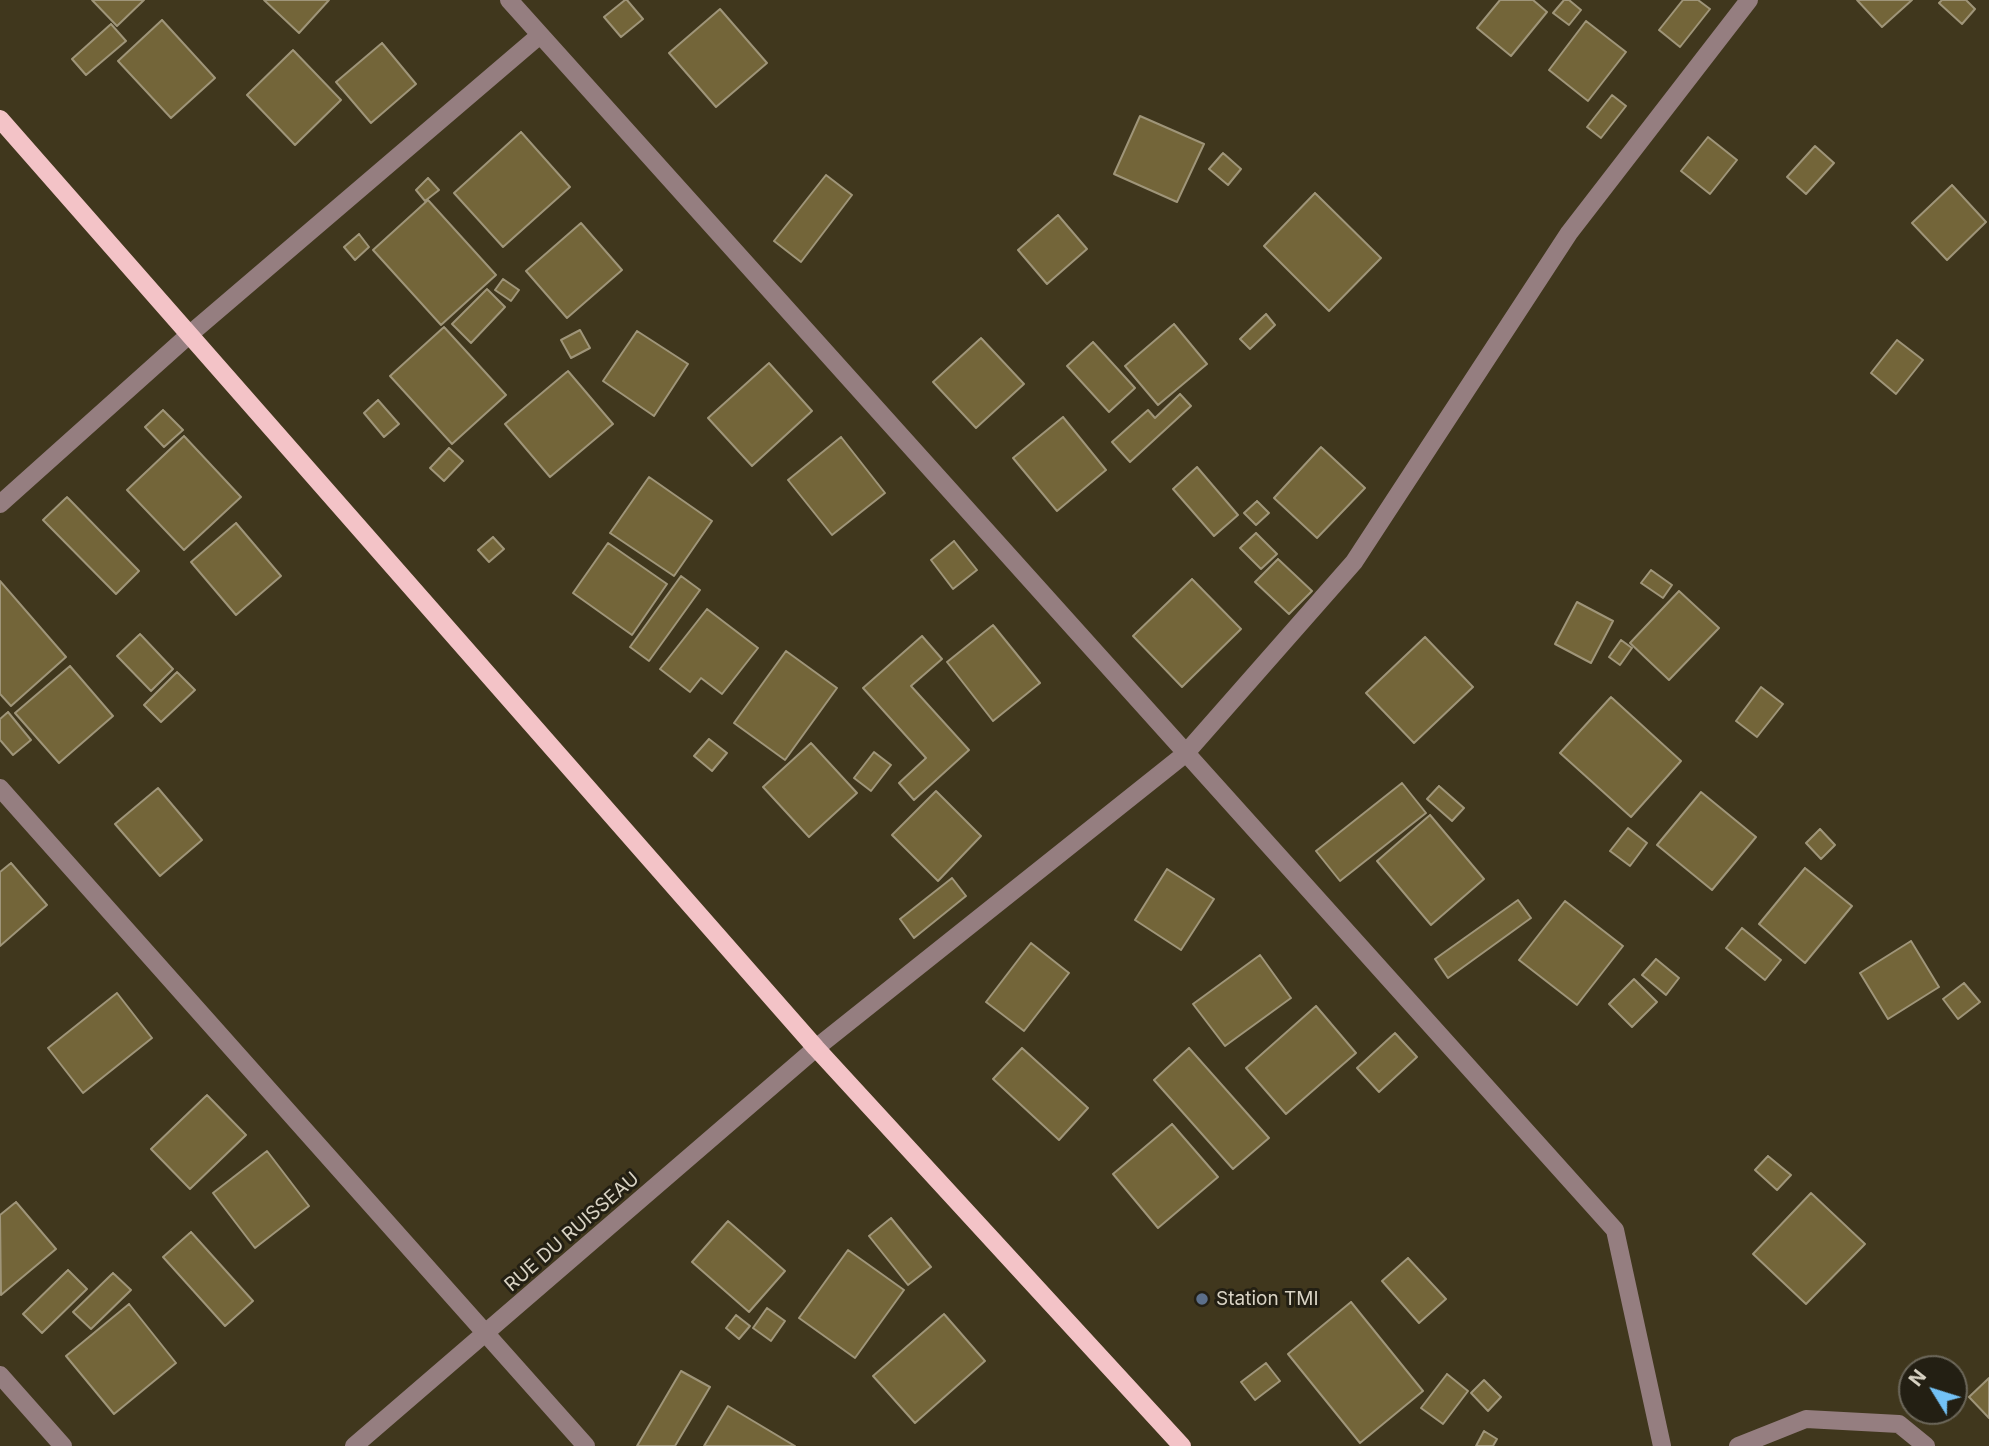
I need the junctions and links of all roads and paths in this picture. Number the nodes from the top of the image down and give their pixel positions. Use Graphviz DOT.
graph roads {
  1 [pos="509,0"];
  2 [pos="1749,0"];
  3 [pos="540,35"];
  4 [pos="0,119"];
  5 [pos="190,334"];
  6 [pos="0,504"];
  7 [pos="1185,754"];
  8 [pos="0,788"];
  9 [pos="816,1048"];
  10 [pos="486,1333"];
  11 [pos="0,1376"];
  12 [pos="63,1446"];
  13 [pos="354,1446"];
  14 [pos="586,1446"];
  15 [pos="1182,1446"];
  16 [pos="1661,1446"];
  17 [pos="1738,1446"];
  18 [pos="1926,1446"];
  1 -- 3 [label="street"];
  2 -- 7 [label="street, RUE DU RUISSEAU"];
  3 -- 5 [label="street"];
  3 -- 7 [label="street"];
  4 -- 5 [label="main road"];
  5 -- 6 [label="street"];
  5 -- 9 [label="main road"];
  7 -- 9 [label="street, RUE DU RUISSEAU"];
  7 -- 16 [label="street"];
  8 -- 10 [label="street"];
  9 -- 10 [label="street, RUE DU RUISSEAU"];
  9 -- 15 [label="main road"];
  10 -- 13 [label="street, RUE DU RUISSEAU"];
  10 -- 14 [label="street"];
  11 -- 12 [label="street"];
  17 -- 18 [label="street"];
}
